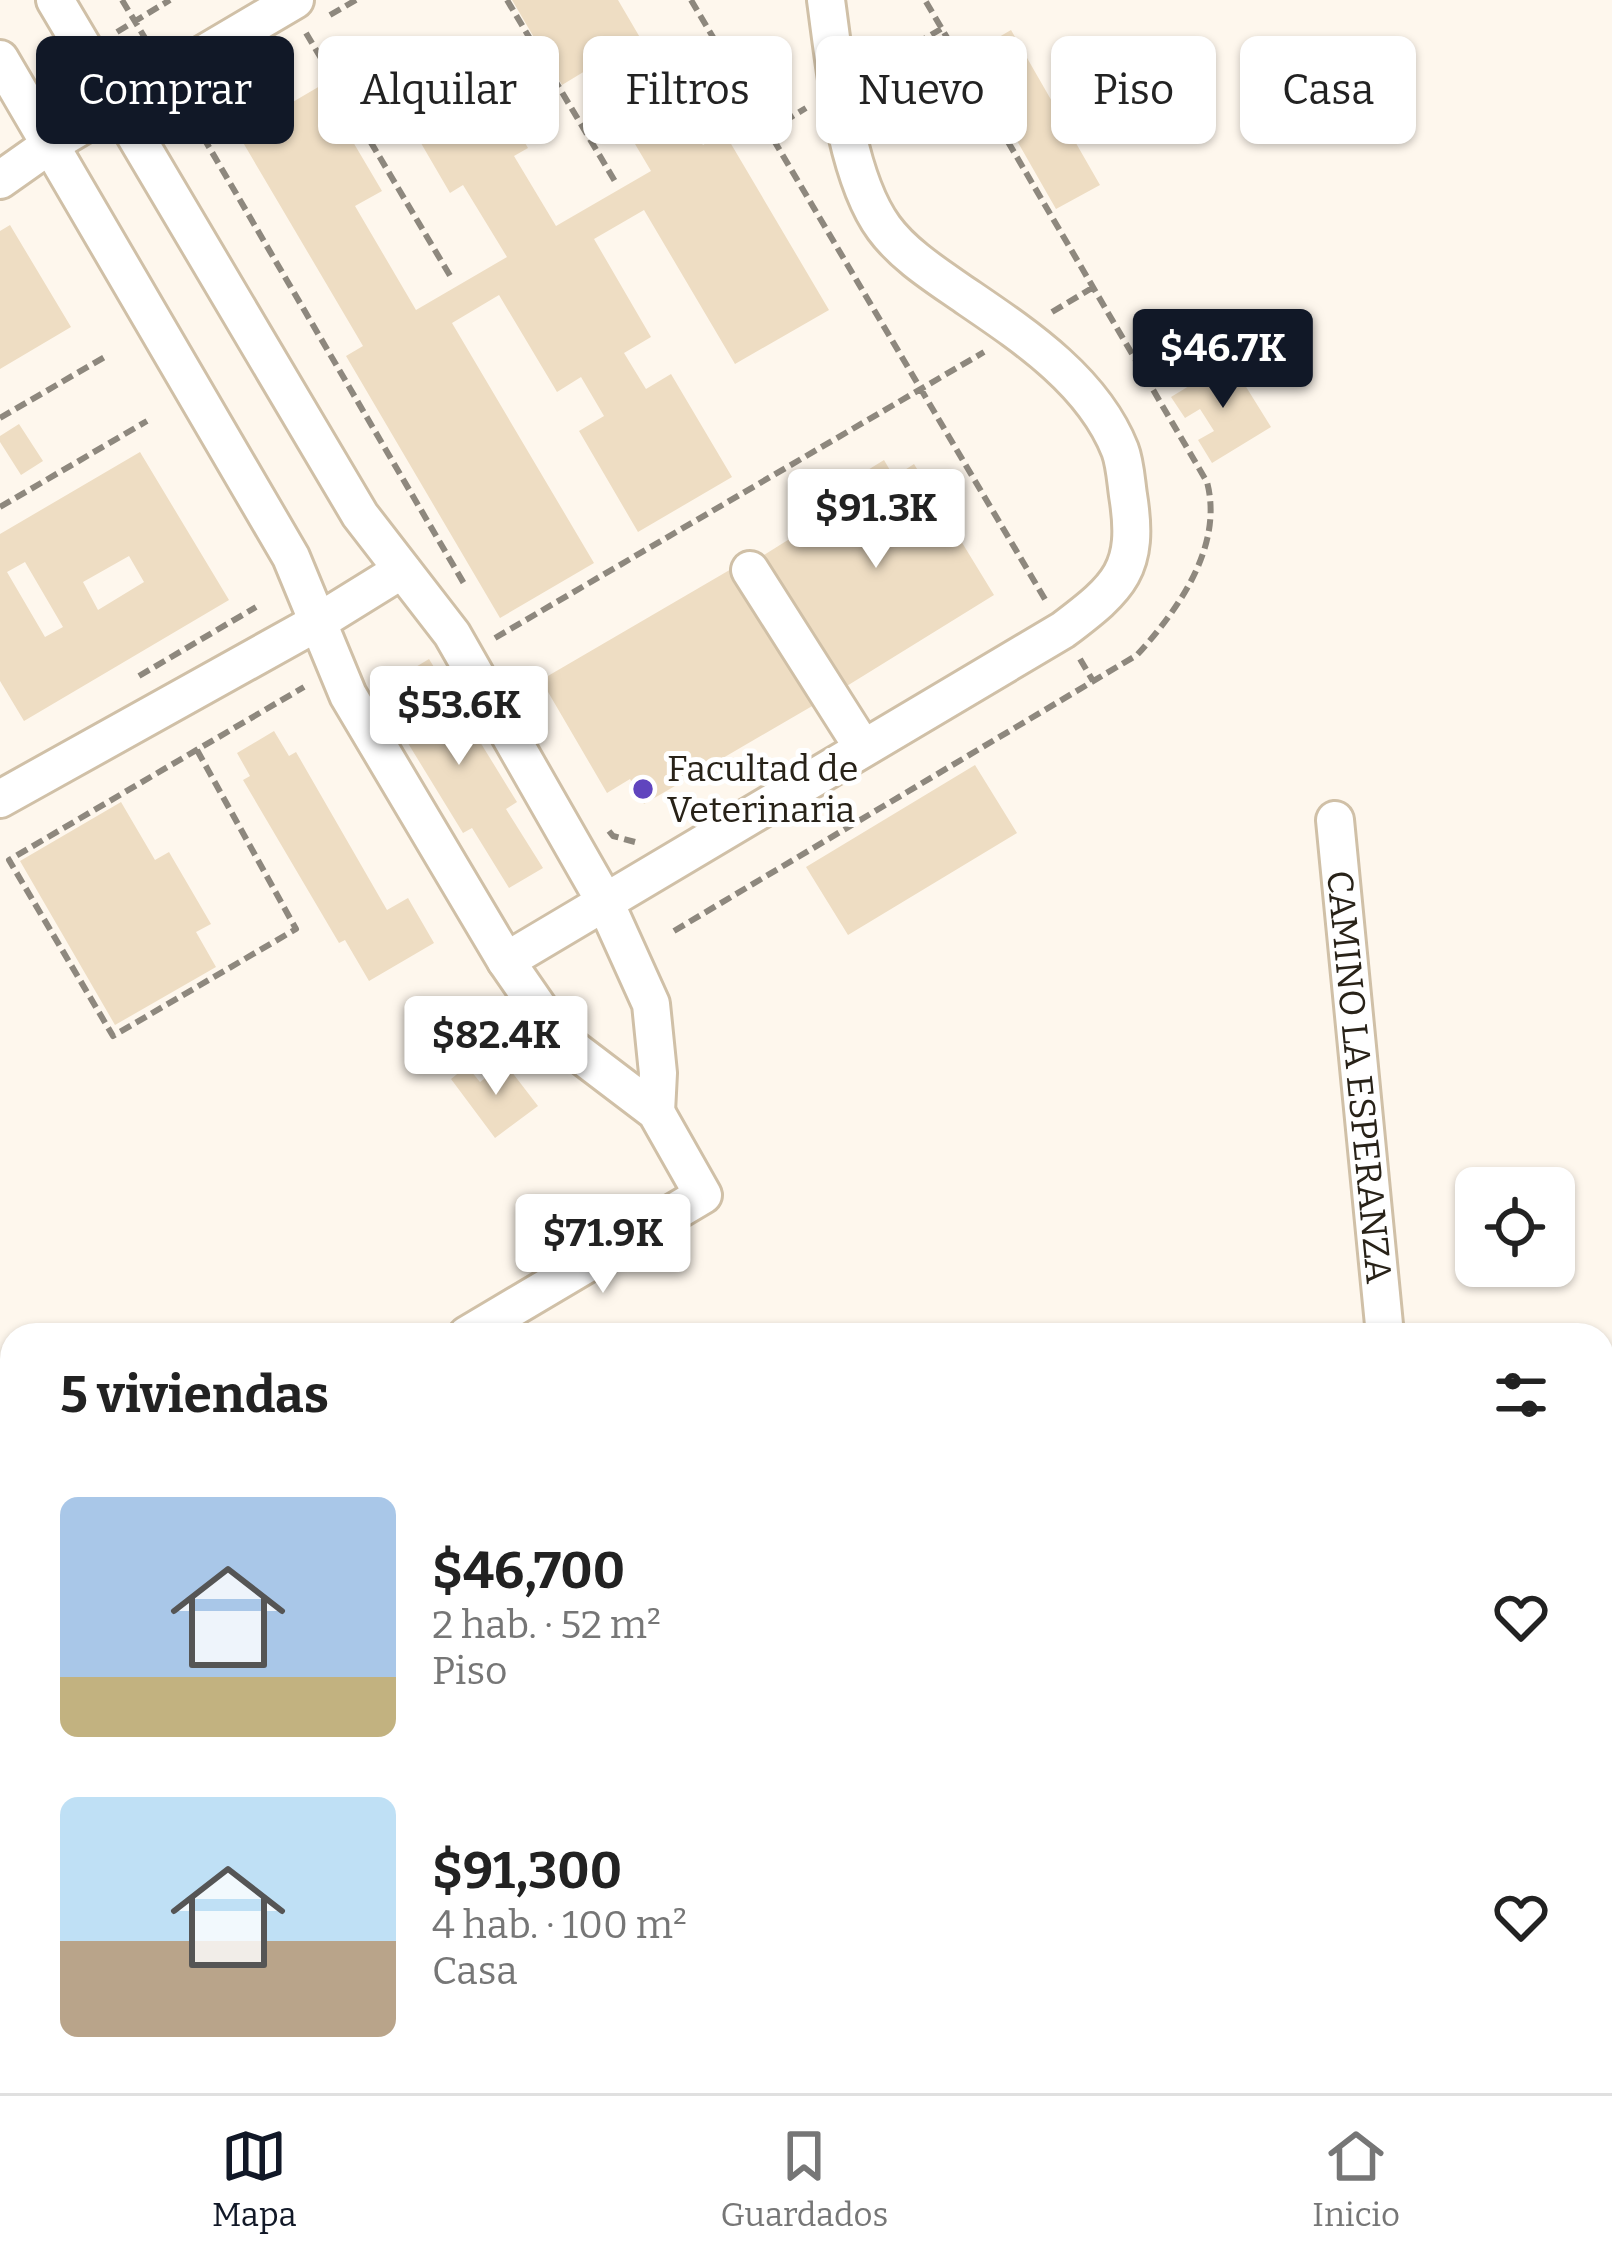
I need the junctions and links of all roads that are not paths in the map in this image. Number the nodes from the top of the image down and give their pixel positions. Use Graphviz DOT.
graph roads {
  1 [pos="55,0"];
  2 [pos="826,0"];
  3 [pos="300,15"];
  4 [pos="77,36"];
  5 [pos="254,36"];
  6 [pos="0,59"];
  7 [pos="36,119"];
  8 [pos="51,144"];
  9 [pos="141,144"];
  10 [pos="0,180"];
  11 [pos="402,570"];
  12 [pos="751,570"];
  13 [pos="318,622"];
  14 [pos="863,748"];
  15 [pos="0,799"];
  16 [pos="1335,820"];
  17 [pos="604,900"];
  18 [pos="506,961"];
  19 [pos="656,1112"];
  20 [pos="487,1323"];
  21 [pos="1384,1323"];
  1 -- 4 [label="street"];
  2 -- 14 [label="street"];
  3 -- 5 [label="street"];
  6 -- 7 [label="street"];
  8 -- 10 [label="street"];
  8 -- 13 [label="street"];
  9 -- 11 [label="street"];
  11 -- 13 [label="street"];
  11 -- 17 [label="street"];
  12 -- 14 [label="street"];
  13 -- 15 [label="street"];
  13 -- 18 [label="street"];
  14 -- 17 [label="street"];
  16 -- 21 [label="street, CAMINO LA ESPERANZA"];
  17 -- 18 [label="street"];
  17 -- 19 [label="street"];
  18 -- 19 [label="street"];
  19 -- 20 [label="street"];
}
